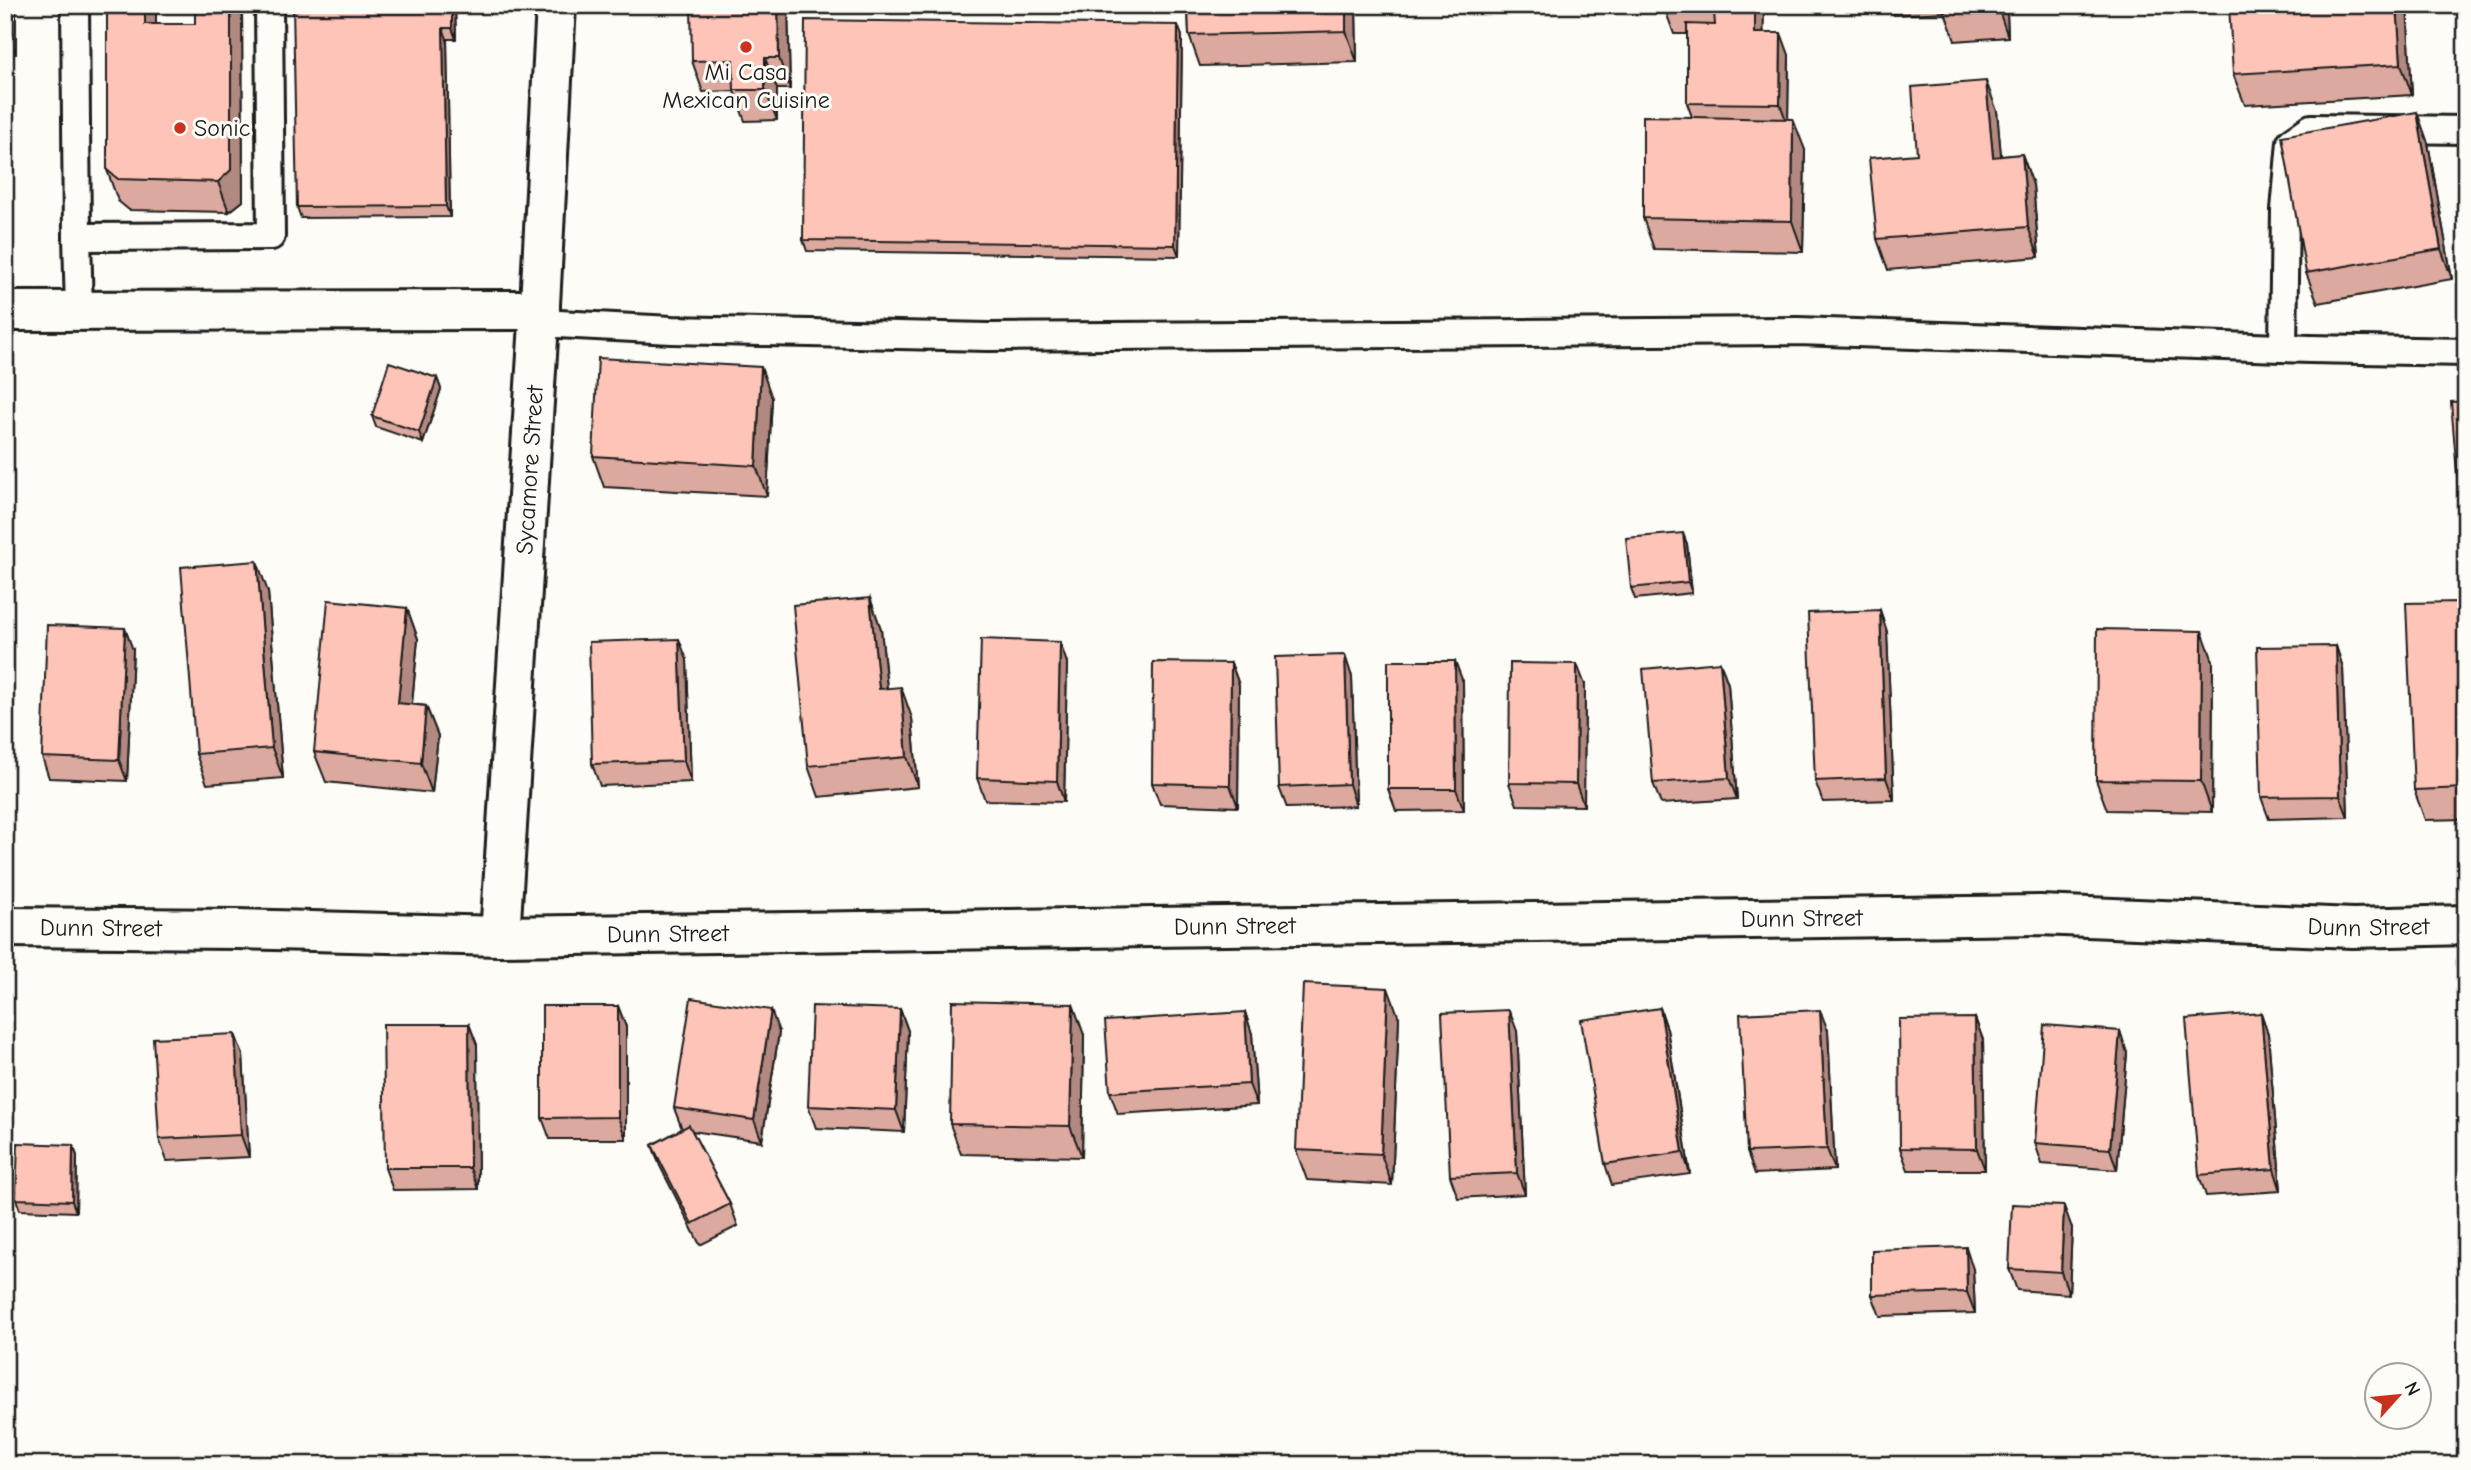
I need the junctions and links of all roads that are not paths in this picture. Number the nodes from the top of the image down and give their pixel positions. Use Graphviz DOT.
graph roads {
  1 [pos="75,5"];
  2 [pos="269,5"];
  3 [pos="556,5"];
  4 [pos="2466,130"];
  5 [pos="77,237"];
  6 [pos="5,310"];
  7 [pos="79,310"];
  8 [pos="539,316"];
  9 [pos="2283,348"];
  10 [pos="2466,352"];
  11 [pos="2466,925"];
  12 [pos="5,927"];
  13 [pos="500,936"];
  1 -- 5 [label="lane"];
  2 -- 5 [label="lane"];
  3 -- 8 [label="street, Sycamore Street"];
  4 -- 9 [label="lane"];
  5 -- 7 [label="lane"];
  6 -- 7 [label="street"];
  7 -- 8 [label="street"];
  8 -- 9 [label="lane"];
  8 -- 13 [label="street, Sycamore Street"];
  9 -- 10 [label="lane"];
  11 -- 13 [label="street, Dunn Street"];
  12 -- 13 [label="street, Dunn Street"];
}
